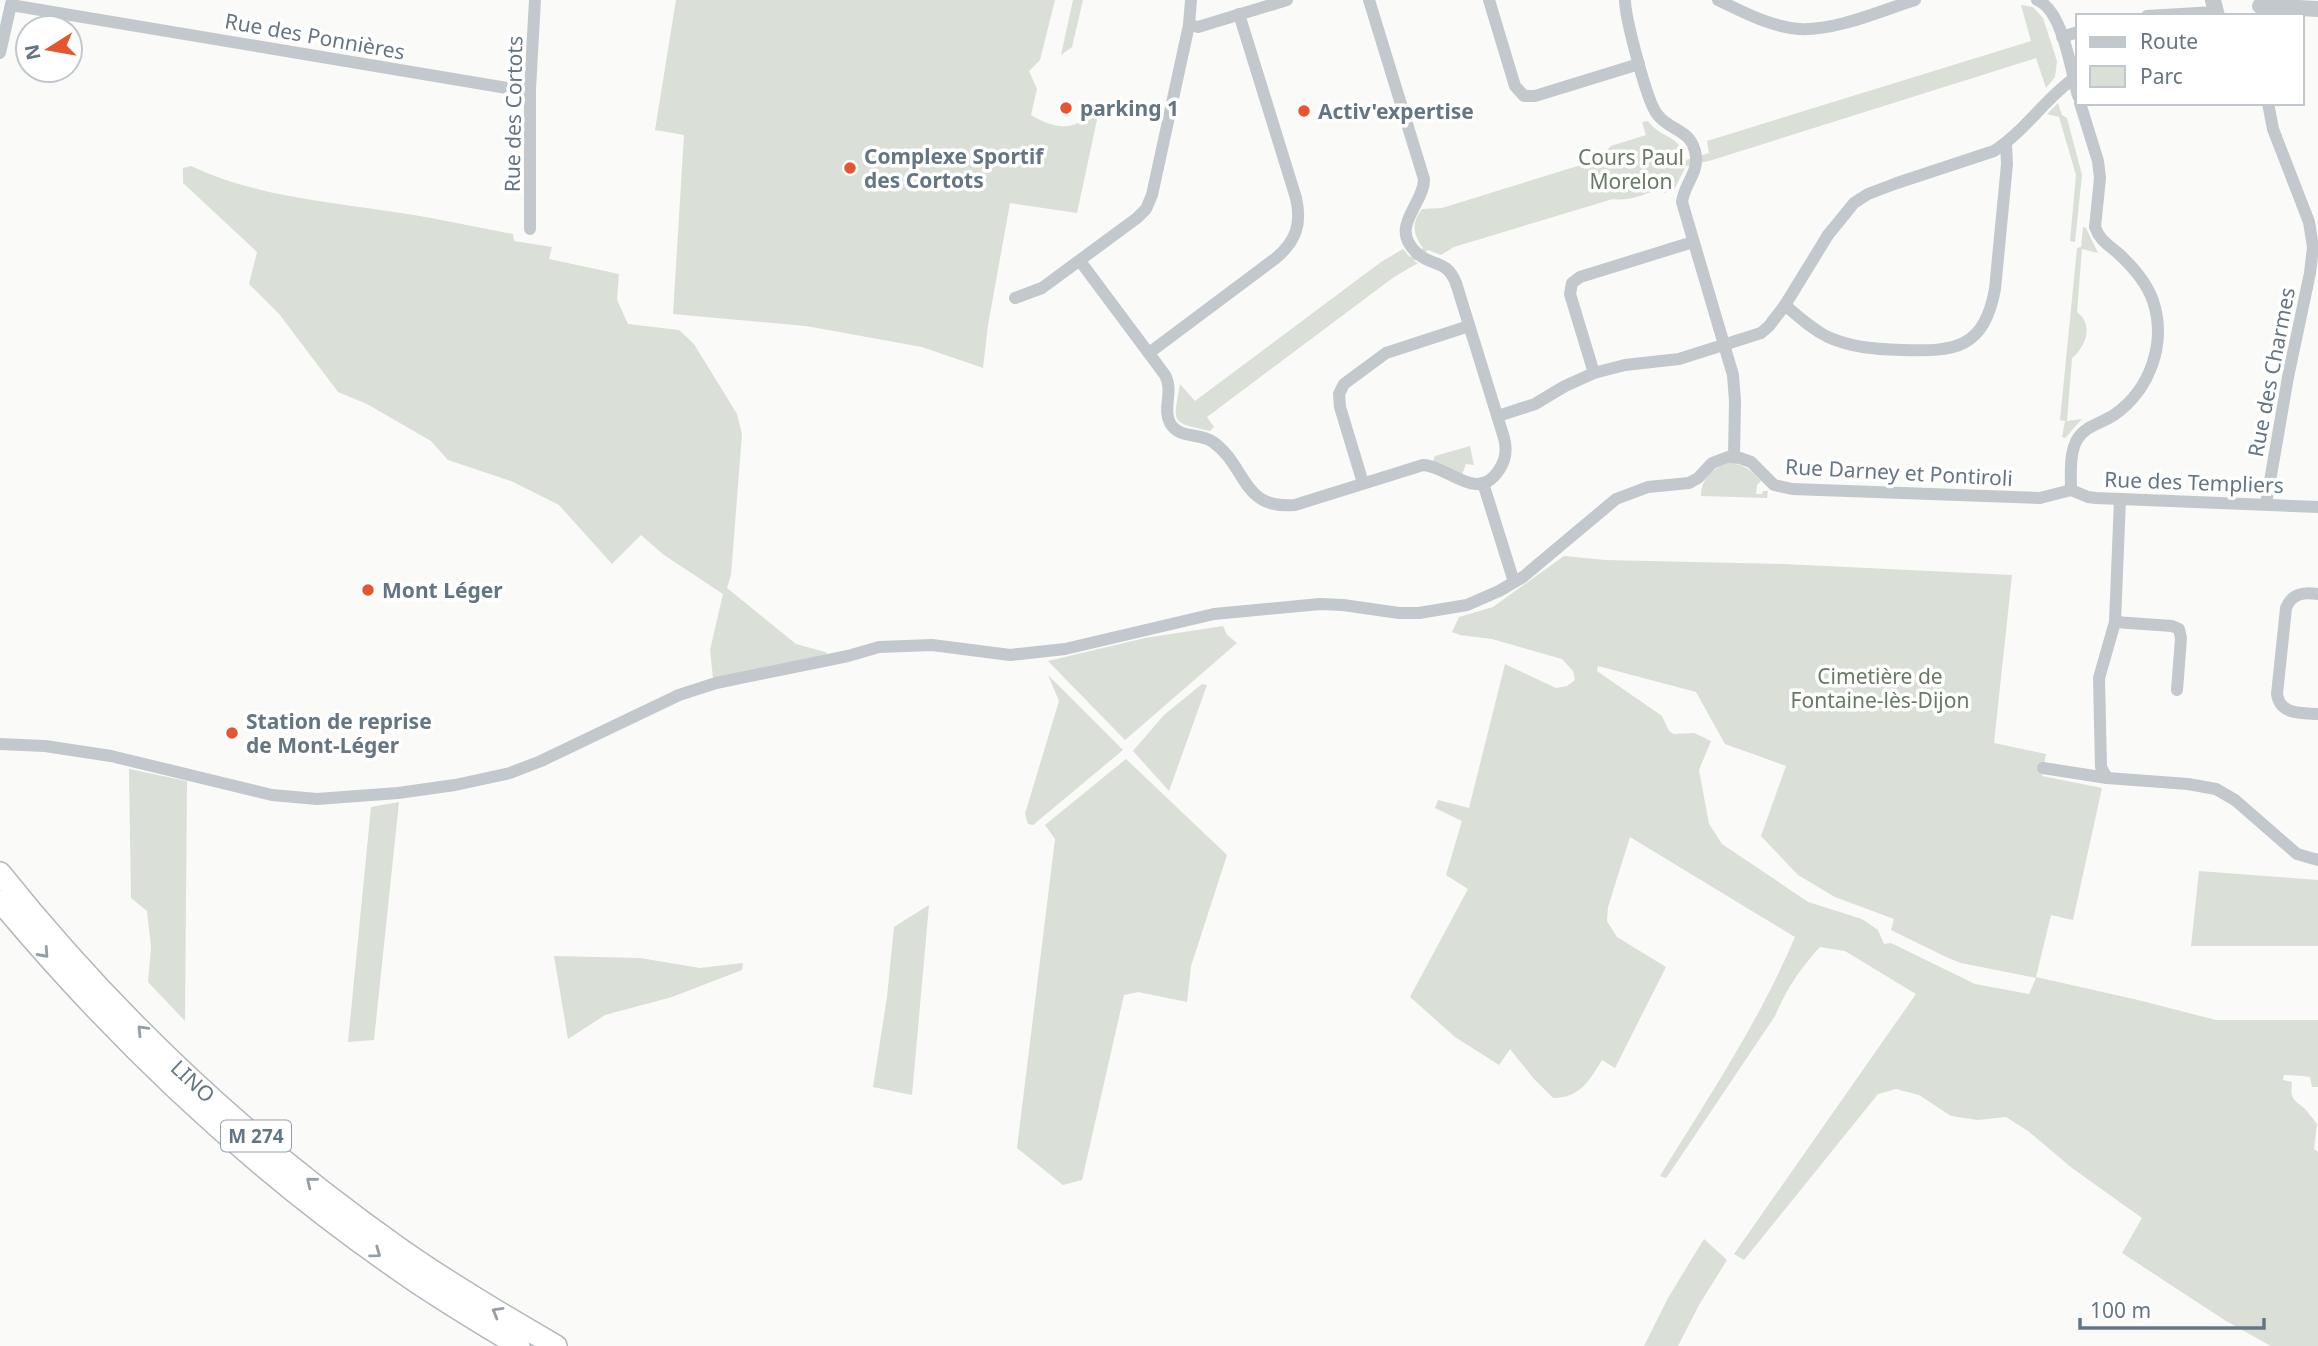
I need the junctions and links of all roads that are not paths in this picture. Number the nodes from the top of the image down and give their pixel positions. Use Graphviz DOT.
graph roads {
  1 [pos="535,0"];
  2 [pos="1191,0"];
  3 [pos="1287,0"];
  4 [pos="1369,0"];
  5 [pos="1489,0"];
  6 [pos="1625,0"];
  7 [pos="1718,0"];
  8 [pos="1915,0"];
  9 [pos="2037,0"];
  10 [pos="12,3"];
  11 [pos="2259,7"];
  12 [pos="2215,9"];
  13 [pos="2318,9"];
  14 [pos="1239,14"];
  15 [pos="2166,14"];
  16 [pos="1189,25"];
  17 [pos="2076,33"];
  18 [pos="2062,37"];
  19 [pos="0,53"];
  20 [pos="1639,64"];
  21 [pos="2073,79"];
  22 [pos="530,89"];
  23 [pos="2076,89"];
  24 [pos="2081,105"];
  25 [pos="2269,105"];
  26 [pos="2006,144"];
  27 [pos="530,229"];
  28 [pos="1693,242"];
  29 [pos="2315,247"];
  30 [pos="1080,261"];
  31 [pos="1015,298"];
  32 [pos="1785,305"];
  33 [pos="1469,326"];
  34 [pos="1725,345"];
  35 [pos="1149,353"];
  36 [pos="1594,373"];
  37 [pos="1498,416"];
  38 [pos="1734,456"];
  39 [pos="1363,483"];
  40 [pos="1483,483"];
  41 [pos="2071,490"];
  42 [pos="2120,499"];
  43 [pos="2266,504"];
  44 [pos="2318,507"];
  45 [pos="1514,582"];
  46 [pos="2318,594"];
  47 [pos="2115,622"];
  48 [pos="2177,690"];
  49 [pos="2318,714"];
  50 [pos="0,744"];
  51 [pos="2043,768"];
  52 [pos="2107,778"];
  53 [pos="2318,860"];
  54 [pos="0,873"];
  55 [pos="0,901"];
  56 [pos="519,1346"];
  57 [pos="556,1346"];
  1 -- 22 [label="street, Rue des Cortots"];
  2 -- 16 [label="street"];
  3 -- 14 [label="street"];
  4 -- 33 [label="street"];
  5 -- 20 [label="street"];
  6 -- 20 [label="street"];
  7 -- 8 [label="street"];
  9 -- 18 [label="street"];
  10 -- 19 [label="street"];
  10 -- 22 [label="street, Rue des Ponnières"];
  11 -- 13 [label="street"];
  12 -- 15 [label="street"];
  14 -- 16 [label="street"];
  14 -- 35 [label="street"];
  16 -- 30 [label="street"];
  17 -- 18 [label="street"];
  18 -- 21 [label="street"];
  20 -- 28 [label="street"];
  21 -- 23 [label="street"];
  21 -- 26 [label="street"];
  22 -- 27 [label="street, Rue des Cortots"];
  24 -- 41 [label="street"];
  25 -- 29 [label="street"];
  26 -- 32 [label="street"];
  26 -- 32 [label="street"];
  28 -- 34 [label="street"];
  28 -- 36 [label="street"];
  29 -- 43 [label="street, Rue des Charmes"];
  30 -- 31 [label="street"];
  30 -- 35 [label="street"];
  32 -- 34 [label="street"];
  33 -- 37 [label="street"];
  33 -- 39 [label="street"];
  34 -- 36 [label="street"];
  34 -- 38 [label="street"];
  35 -- 39 [label="street"];
  36 -- 37 [label="street"];
  37 -- 40 [label="street"];
  38 -- 41 [label="street, Rue Darney et Pontiroli"];
  38 -- 45 [label="street"];
  39 -- 40 [label="street"];
  40 -- 45 [label="street"];
  41 -- 42 [label="street, Rue des Templiers"];
  42 -- 43 [label="street, Rue des Templiers"];
  42 -- 47 [label="street"];
  43 -- 44 [label="street, Rue des Templiers"];
  45 -- 50 [label="street"];
  46 -- 49 [label="street"];
  47 -- 48 [label="street"];
  47 -- 52 [label="street"];
  51 -- 52 [label="street"];
  52 -- 53 [label="street"];
  57 -- 54 [label="highway, LINO / M 274, one-way"];
  55 -- 56 [label="highway, LINO / M 274, one-way"];
}
